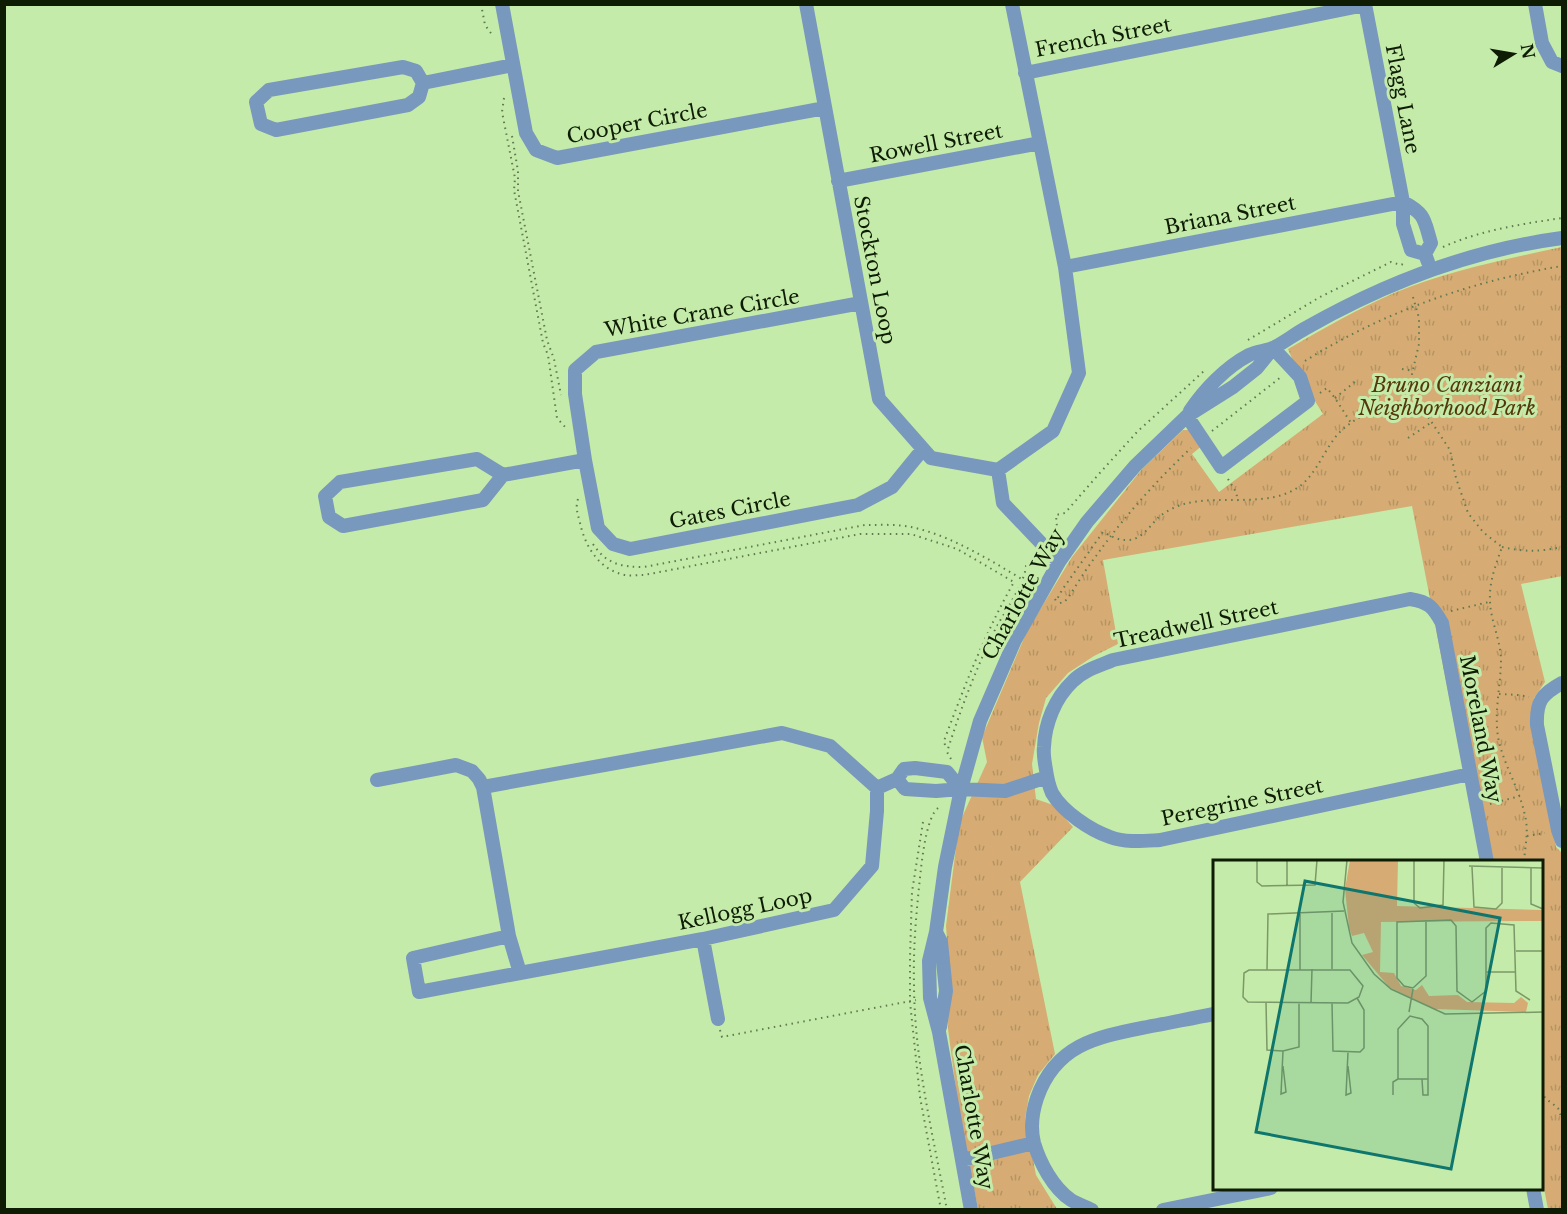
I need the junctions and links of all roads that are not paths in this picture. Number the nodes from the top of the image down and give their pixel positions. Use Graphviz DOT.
graph roads {
  1 [pos="502,4"];
  2 [pos="806,4"];
  3 [pos="1012,4"];
  4 [pos="1535,4"];
  5 [pos="1365,5"];
  6 [pos="513,65"];
  7 [pos="1563,66"];
  8 [pos="1025,73"];
  9 [pos="423,83"];
  10 [pos="825,108"];
  11 [pos="1040,143"];
  12 [pos="838,181"];
  13 [pos="1403,202"];
  14 [pos="1563,238"];
  15 [pos="1425,254"];
  16 [pos="1065,267"];
  17 [pos="1431,269"];
  18 [pos="861,303"];
  19 [pos="1273,348"];
  20 [pos="1187,416"];
  21 [pos="923,449"];
  22 [pos="585,460"];
  23 [pos="998,470"];
  24 [pos="503,475"];
  25 [pos="1059,562"];
  26 [pos="1435,611"];
  27 [pos="1563,683"];
  28 [pos="1470,774"];
  29 [pos="1047,777"];
  30 [pos="897,779"];
  31 [pos="377,780"];
  32 [pos="483,787"];
  33 [pos="877,788"];
  34 [pos="961,789"];
  35 [pos="1560,836"];
  36 [pos="1487,860"];
  37 [pos="936,932"];
  38 [pos="509,936"];
  39 [pos="703,939"];
  40 [pos="520,973"];
  41 [pos="1213,1014"];
  42 [pos="718,1019"];
  43 [pos="939,1032"];
  44 [pos="1034,1143"];
  45 [pos="962,1160"];
  46 [pos="1266,1190"];
  47 [pos="1533,1190"];
  48 [pos="1233,1203"];
  49 [pos="971,1209"];
  50 [pos="1092,1209"];
  51 [pos="1163,1209"];
  52 [pos="1537,1209"];
  1 -- 6 [label="street, Cooper Circle"];
  2 -- 10 [label="street, Stockton Loop"];
  3 -- 8 [label="street"];
  4 -- 7 [label="street"];
  5 -- 8 [label="street, French Street"];
  5 -- 13 [label="street, Flagg Lane"];
  6 -- 9 [label="street"];
  6 -- 10 [label="street, Cooper Circle"];
  8 -- 11 [label="street"];
  9 -- 9 [label="street"];
  10 -- 12 [label="street, Stockton Loop"];
  11 -- 12 [label="street, Rowell Street"];
  11 -- 16 [label="street"];
  12 -- 18 [label="street, Stockton Loop"];
  13 -- 15 [label="street, Flagg Lane"];
  13 -- 15 [label="street, Flagg Lane"];
  13 -- 16 [label="street, Briana Street"];
  14 -- 17 [label="street, Charlotte Way"];
  15 -- 17 [label="street, Flagg Lane"];
  16 -- 23 [label="street"];
  17 -- 19 [label="street, Charlotte Way"];
  18 -- 21 [label="street, Stockton Loop"];
  18 -- 22 [label="street, White Crane Circle"];
  19 -- 20 [label="street, Charlotte Way"];
  19 -- 20 [label="street"];
  20 -- 25 [label="street, Charlotte Way"];
  21 -- 22 [label="street, Gates Circle"];
  21 -- 23 [label="street, Stockton Loop"];
  22 -- 24 [label="street"];
  23 -- 25 [label="street"];
  24 -- 24 [label="street"];
  25 -- 34 [label="street, Charlotte Way"];
  26 -- 28 [label="street, Moreland Way"];
  26 -- 29 [label="street, Treadwell Street"];
  27 -- 35 [label="street"];
  28 -- 29 [label="street, Peregrine Street"];
  28 -- 36 [label="street, Moreland Way"];
  29 -- 34 [label="street"];
  30 -- 33 [label="street"];
  30 -- 34 [label="street"];
  30 -- 34 [label="street"];
  31 -- 32 [label="street"];
  32 -- 33 [label="street"];
  32 -- 38 [label="street"];
  33 -- 39 [label="street, Kellogg Loop"];
  34 -- 37 [label="street, Charlotte Way"];
  37 -- 43 [label="street, Charlotte Way"];
  37 -- 43 [label="street, Charlotte Way"];
  38 -- 40 [label="street"];
  38 -- 40 [label="street, Kellogg Loop"];
  39 -- 40 [label="street, Kellogg Loop"];
  39 -- 42 [label="street"];
  41 -- 44 [label="street"];
  43 -- 45 [label="street, Charlotte Way"];
  44 -- 45 [label="street"];
  44 -- 50 [label="street"];
  45 -- 49 [label="street, Charlotte Way"];
  46 -- 48 [label="street"];
  47 -- 52 [label="street"];
  48 -- 51 [label="street"];
}
